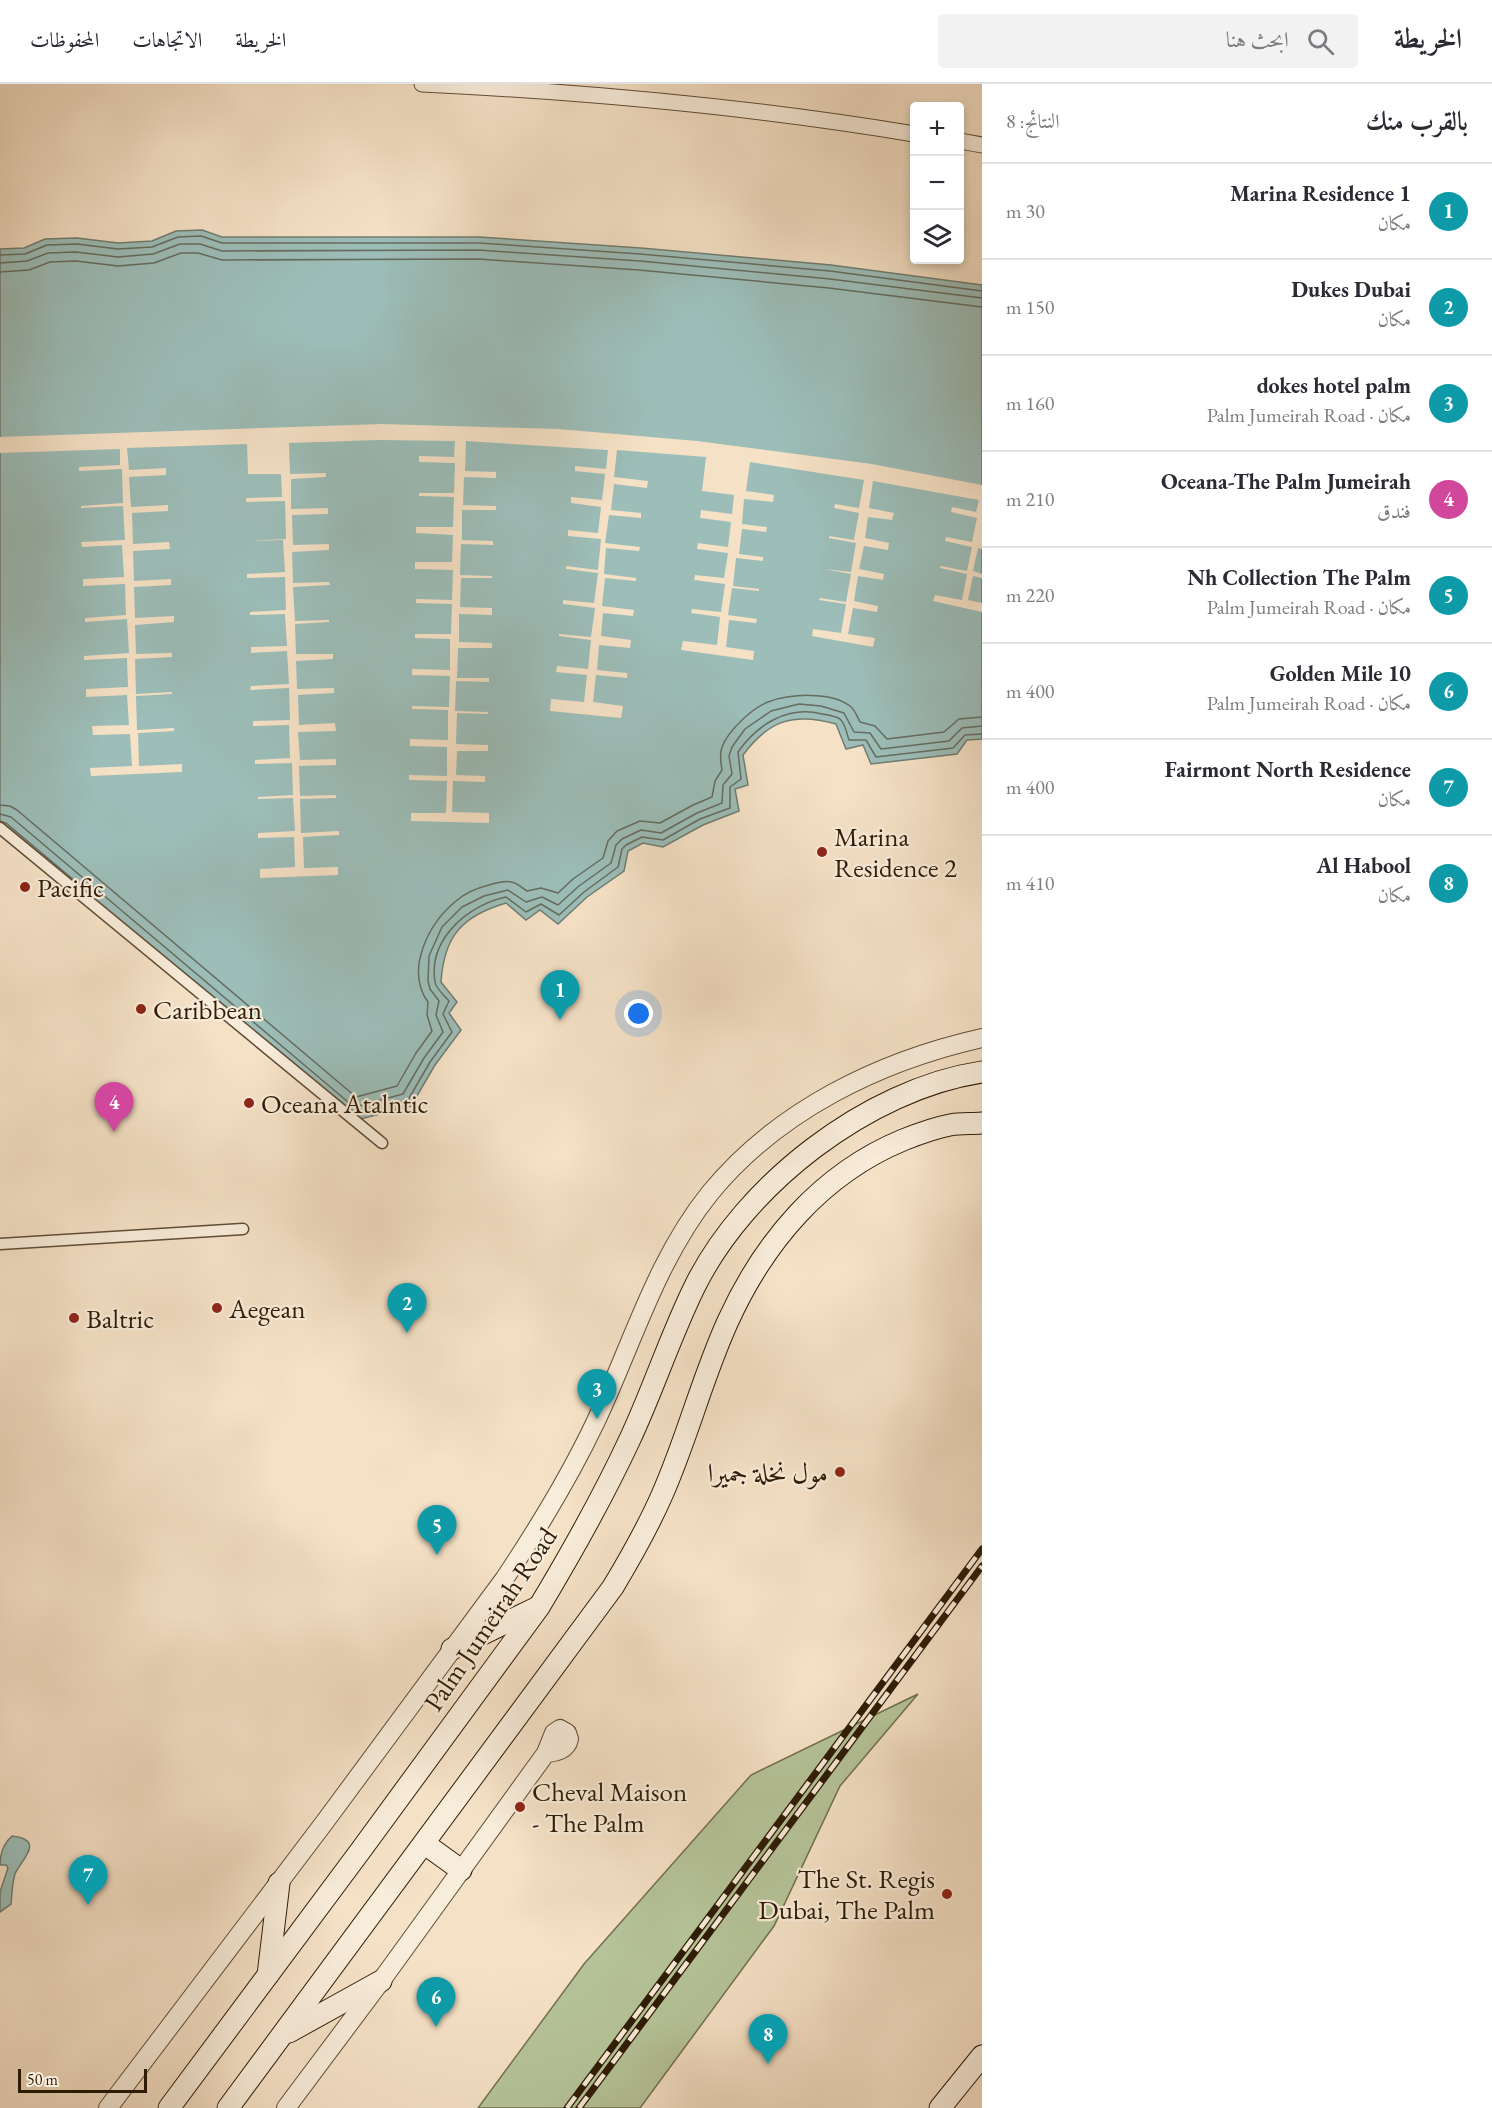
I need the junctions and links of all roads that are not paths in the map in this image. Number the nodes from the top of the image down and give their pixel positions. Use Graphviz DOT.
graph roads {
  1 [pos="422,84"];
  2 [pos="910,133"];
  3 [pos="964,142"];
  4 [pos="982,145"];
  5 [pos="0,828"];
  6 [pos="982,1038"];
  7 [pos="982,1044"];
  8 [pos="956,1045"];
  9 [pos="982,1072"];
  10 [pos="982,1117"];
  11 [pos="982,1123"];
  12 [pos="951,1125"];
  13 [pos="381,1143"];
  14 [pos="243,1229"];
  15 [pos="0,1244"];
  16 [pos="539,1607"];
  17 [pos="452,1649"];
  18 [pos="546,1753"];
  19 [pos="424,1844"];
  20 [pos="461,1870"];
  21 [pos="279,1883"];
  22 [pos="267,1977"];
  23 [pos="381,1981"];
  24 [pos="283,2035"];
  25 [pos="982,2056"];
  26 [pos="108,2108"];
  27 [pos="169,2108"];
  28 [pos="228,2108"];
  29 [pos="286,2108"];
  30 [pos="940,2108"];
  1 -- 2 [label="street"];
  3 -- 4 [label="street"];
  5 -- 13 [label="street"];
  6 -- 8 [label="street"];
  7 -- 8 [label="street"];
  8 -- 17 [label="street"];
  9 -- 16 [label="main road, Palm Jumeirah Road"];
  10 -- 12 [label="main road"];
  11 -- 12 [label="main road"];
  12 -- 19 [label="main road"];
  14 -- 15 [label="street"];
  16 -- 17 [label="main road"];
  16 -- 22 [label="main road, Palm Jumeirah Road"];
  17 -- 21 [label="street"];
  18 -- 20 [label="street"];
  19 -- 20 [label="main road"];
  19 -- 24 [label="main road"];
  20 -- 23 [label="street"];
  21 -- 22 [label="main road"];
  21 -- 26 [label="street"];
  22 -- 27 [label="main road, Palm Jumeirah Road"];
  23 -- 24 [label="main road"];
  23 -- 29 [label="street"];
  24 -- 28 [label="main road"];
  25 -- 30 [label="main road"];
}
